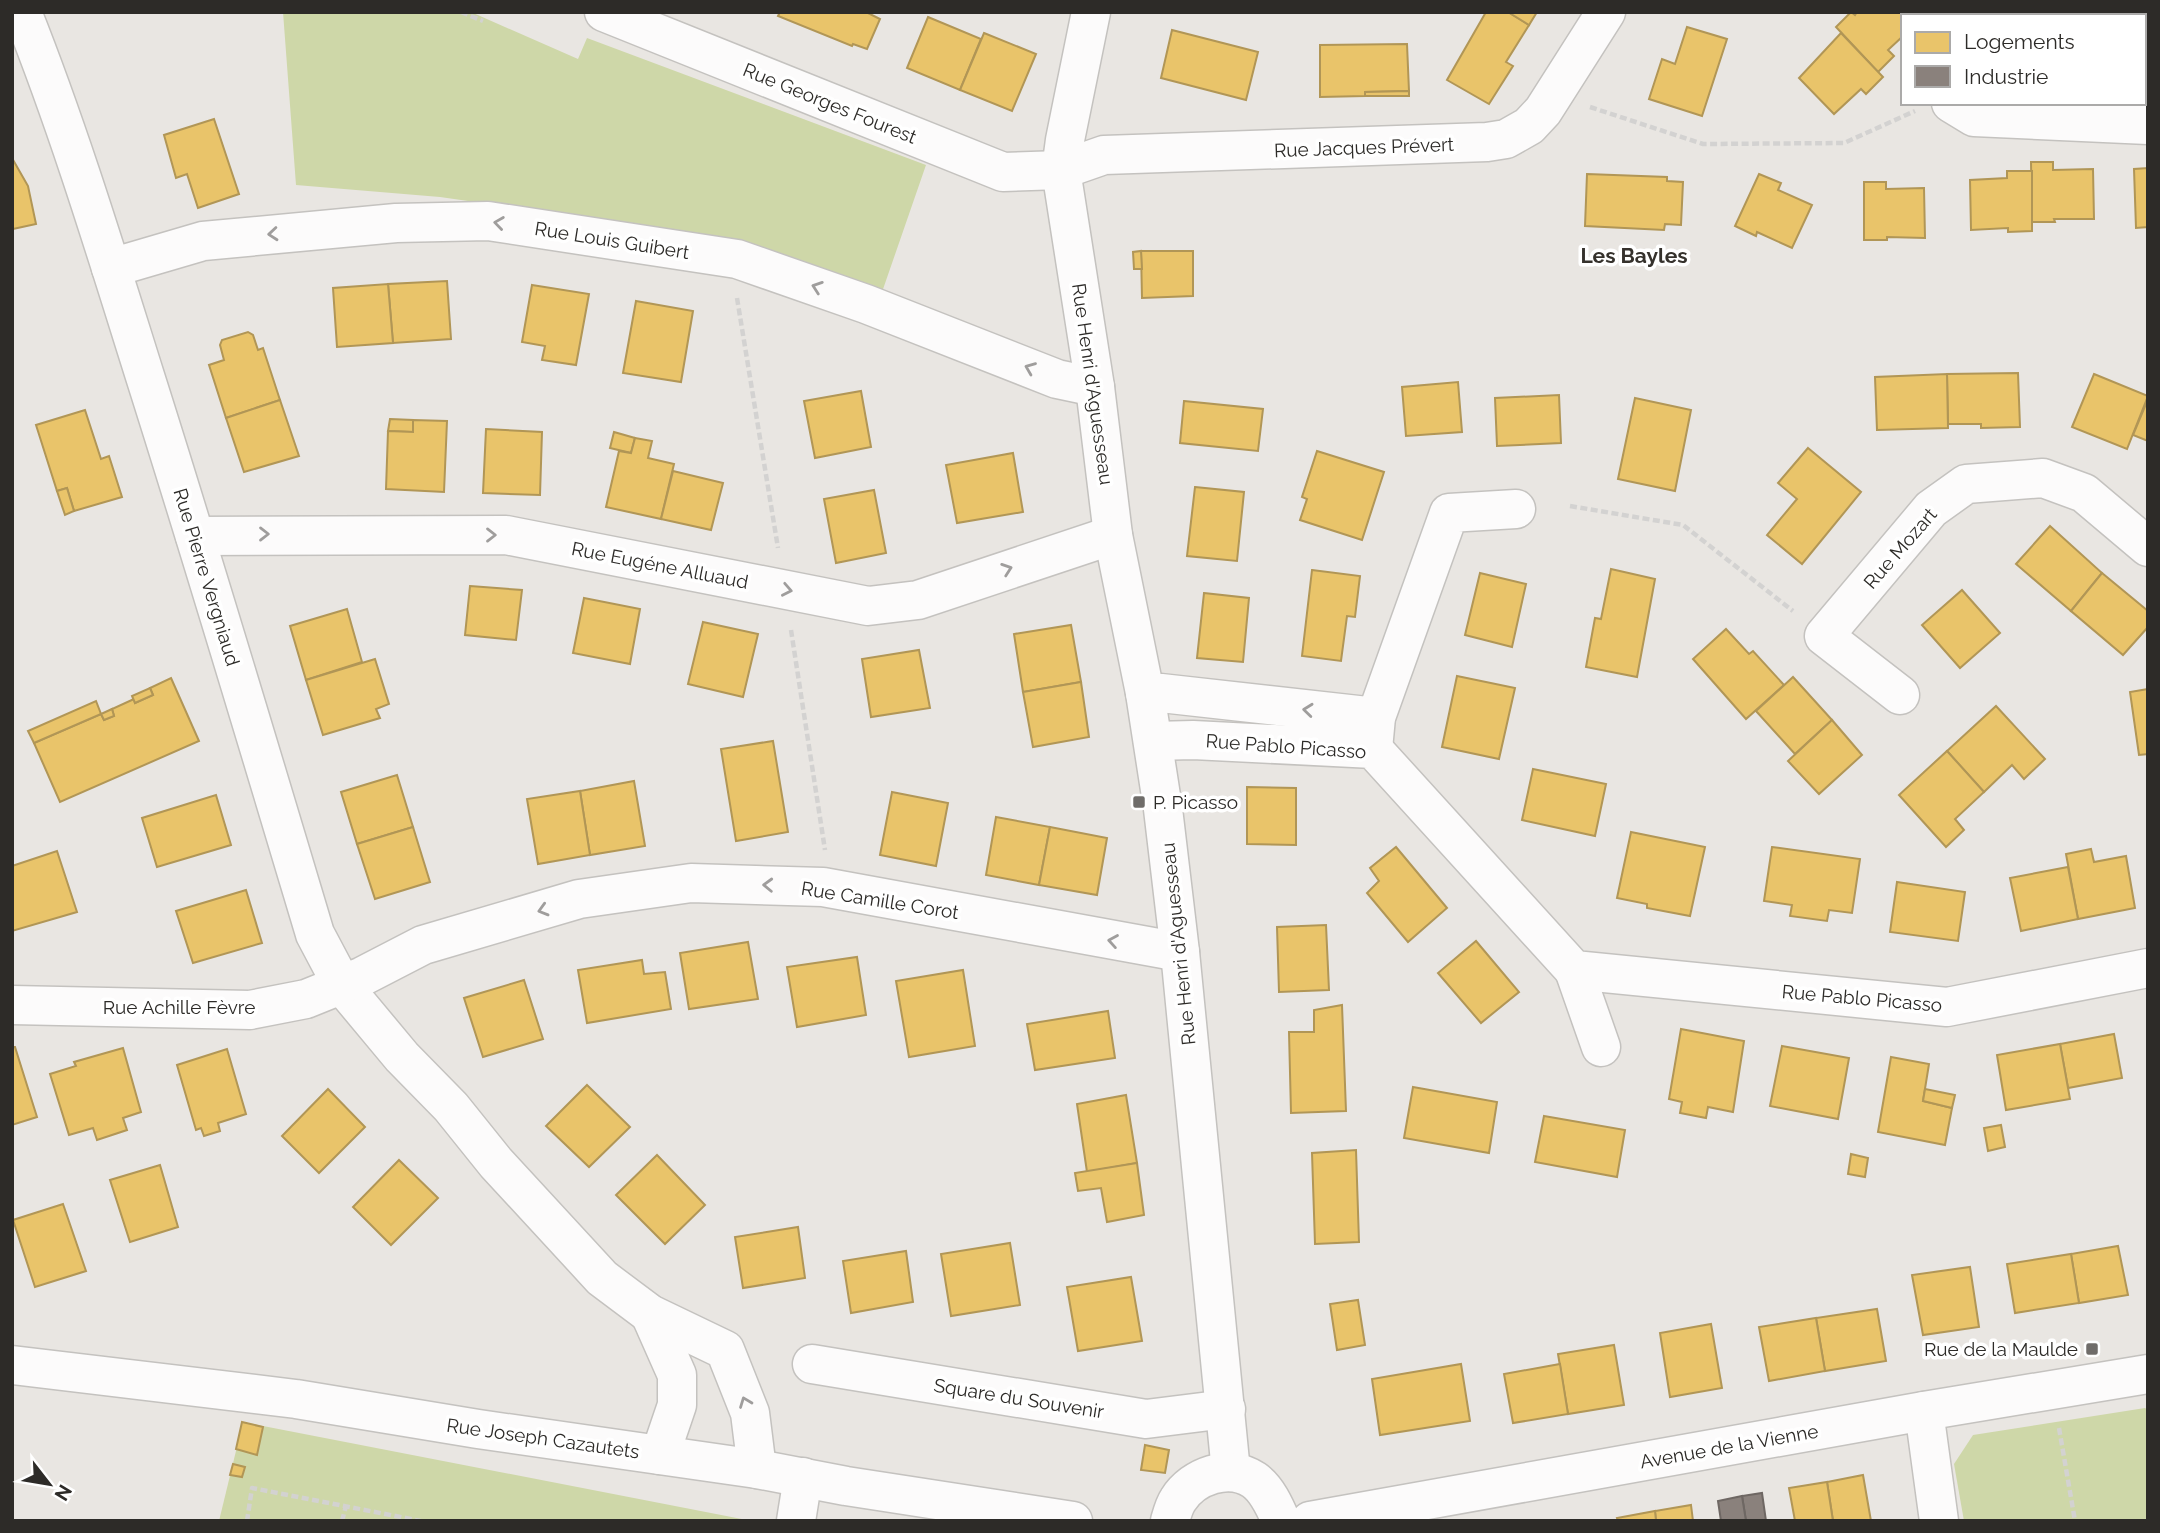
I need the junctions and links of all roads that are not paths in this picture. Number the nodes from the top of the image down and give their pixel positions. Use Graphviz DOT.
graph roads {
  1 [pos="22,12"];
  2 [pos="604,12"];
  3 [pos="1091,12"];
  4 [pos="1606,12"];
  5 [pos="1935,106"];
  6 [pos="2148,125"];
  7 [pos="1061,170"];
  8 [pos="111,268"];
  9 [pos="1095,387"];
  10 [pos="1516,509"];
  11 [pos="1113,535"];
  12 [pos="195,536"];
  13 [pos="2148,547"];
  14 [pos="1145,693"];
  15 [pos="1900,695"];
  16 [pos="1375,733"];
  17 [pos="1153,741"];
  18 [pos="1180,952"];
  19 [pos="2148,968"];
  20 [pos="1574,970"];
  21 [pos="342,985"];
  22 [pos="12,1004"];
  23 [pos="1601,1047"];
  24 [pos="650,1314"];
  25 [pos="812,1364"];
  26 [pos="12,1365"];
  27 [pos="2148,1374"];
  28 [pos="1226,1409"];
  29 [pos="1924,1411"];
  30 [pos="660,1455"];
  31 [pos="757,1469"];
  32 [pos="1231,1472"];
  33 [pos="803,1477"];
  34 [pos="796,1521"];
  35 [pos="1073,1521"];
  36 [pos="1170,1521"];
  37 [pos="1281,1521"];
  38 [pos="1310,1521"];
  39 [pos="1939,1521"];
  1 -- 8 [label="street, Rue Pierre Vergniaud"];
  2 -- 7 [label="street, Rue Georges Fourest"];
  3 -- 7 [label="street, Rue Henri d'Aguesseau"];
  4 -- 7 [label="street, Rue Jacques Prévert"];
  5 -- 6 [label="street"];
  7 -- 9 [label="street, Rue Henri d'Aguesseau"];
  9 -- 8 [label="street, Rue Louis Guibert, one-way"];
  8 -- 12 [label="street, Rue Pierre Vergniaud"];
  9 -- 11 [label="street, Rue Henri d'Aguesseau"];
  10 -- 16 [label="street"];
  12 -- 11 [label="street, Rue Eugéne Alluaud, one-way"];
  11 -- 14 [label="street, Rue Henri d'Aguesseau"];
  12 -- 21 [label="street, Rue Pierre Vergniaud"];
  13 -- 15 [label="street, Rue Mozart"];
  16 -- 14 [label="street, Rue Pablo Picasso, one-way"];
  14 -- 17 [label="street, Rue Henri d'Aguesseau"];
  16 -- 17 [label="street, Rue Pablo Picasso"];
  16 -- 20 [label="street, Rue Pablo Picasso"];
  17 -- 18 [label="street, Rue Henri d'Aguesseau"];
  18 -- 21 [label="street, Rue Camille Corot, one-way"];
  18 -- 28 [label="street, Rue Henri d'Aguesseau"];
  19 -- 20 [label="street, Rue Pablo Picasso"];
  20 -- 23 [label="street, Rue Pablo Picasso"];
  21 -- 22 [label="street, Rue Achille Fèvre"];
  21 -- 24 [label="street, Rue Pierre Vergniaud"];
  24 -- 30 [label="street"];
  31 -- 24 [label="street, one-way"];
  25 -- 28 [label="street, Square du Souvenir"];
  26 -- 30 [label="street, Rue Joseph Cazautets"];
  27 -- 29 [label="street, Avenue de la Vienne"];
  28 -- 32 [label="street, Rue Henri d'Aguesseau"];
  29 -- 38 [label="street, Avenue de la Vienne"];
  29 -- 39 [label="street"];
  30 -- 31 [label="street, Rue Joseph Cazautets"];
  31 -- 33 [label="street, Rue Joseph Cazautets"];
  32 -- 36 [label="street"];
  32 -- 37 [label="street"];
  33 -- 34 [label="street"];
  33 -- 35 [label="street, Rue Joseph Cazautets"];
}
